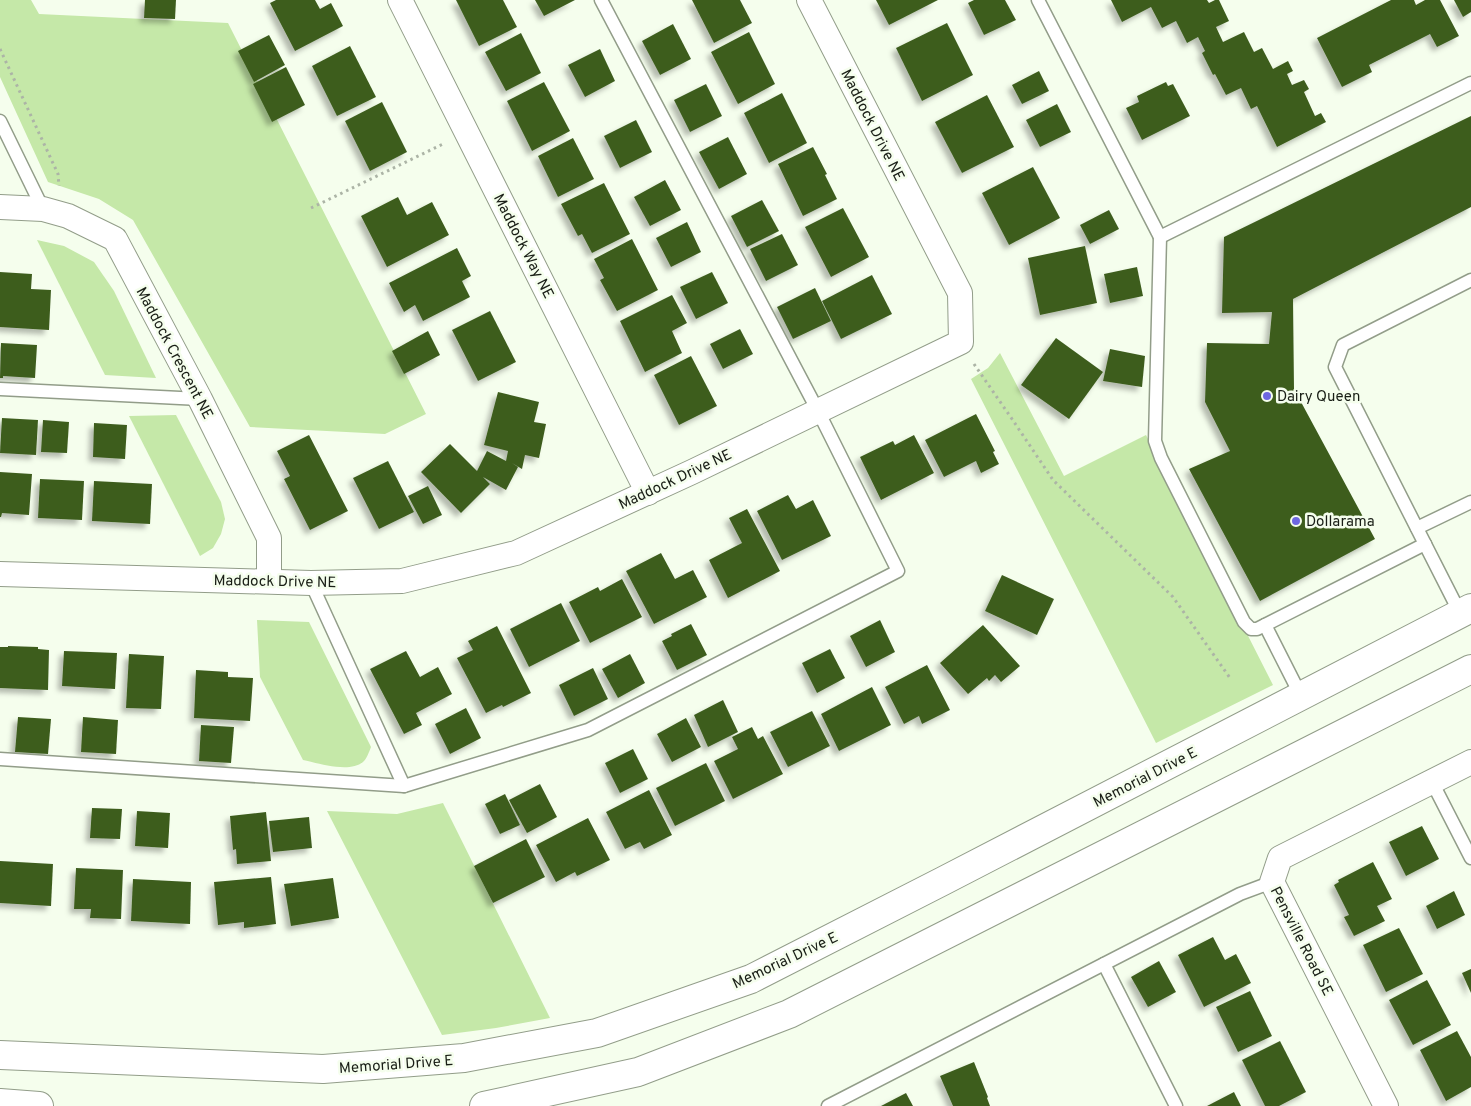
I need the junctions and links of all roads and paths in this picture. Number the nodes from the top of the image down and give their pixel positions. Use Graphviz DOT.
graph roads {
  1 [pos="400,0"];
  2 [pos="601,0"];
  3 [pos="809,0"];
  4 [pos="1038,0"];
  5 [pos="0,49"];
  6 [pos="1471,83"];
  7 [pos="0,121"];
  8 [pos="466,132"];
  9 [pos="0,207"];
  10 [pos="312,208"];
  11 [pos="43,210"];
  12 [pos="68,216"];
  13 [pos="1160,236"];
  14 [pos="1471,280"];
  15 [pos="961,342"];
  16 [pos="0,389"];
  17 [pos="200,399"];
  18 [pos="818,412"];
  19 [pos="648,493"];
  20 [pos="1471,502"];
  21 [pos="1417,528"];
  22 [pos="1425,544"];
  23 [pos="0,574"];
  24 [pos="269,581"];
  25 [pos="311,583"];
  26 [pos="1466,610"];
  27 [pos="1265,625"];
  28 [pos="1471,669"];
  29 [pos="1230,678"];
  30 [pos="1301,696"];
  31 [pos="0,759"];
  32 [pos="1471,762"];
  33 [pos="1432,782"];
  34 [pos="404,786"];
  35 [pos="1471,858"];
  36 [pos="1272,882"];
  37 [pos="1104,964"];
  38 [pos="0,1054"];
  39 [pos="0,1103"];
  40 [pos="39,1106"];
  41 [pos="484,1106"];
  42 [pos="828,1106"];
  43 [pos="1176,1106"];
  44 [pos="1386,1106"];
  1 -- 8 [label="street, Maddock Way NE"];
  2 -- 18 [label="lane"];
  3 -- 15 [label="street, Maddock Drive NE"];
  4 -- 13 [label="lane"];
  5 -- 12 [label="path"];
  6 -- 13 [label="lane"];
  7 -- 11 [label="lane"];
  8 -- 10 [label="path"];
  8 -- 19 [label="street, Maddock Way NE"];
  9 -- 11 [label="street, Maddock Crescent NE"];
  11 -- 12 [label="street, Maddock Crescent NE"];
  12 -- 17 [label="street, Maddock Crescent NE"];
  13 -- 27 [label="lane"];
  14 -- 21 [label="lane"];
  15 -- 18 [label="street, Maddock Drive NE"];
  15 -- 29 [label="path"];
  16 -- 17 [label="lane"];
  17 -- 24 [label="street, Maddock Crescent NE"];
  18 -- 19 [label="street, Maddock Drive NE"];
  18 -- 34 [label="lane"];
  19 -- 25 [label="street, Maddock Drive NE"];
  20 -- 21 [label="lane"];
  21 -- 22 [label="lane"];
  22 -- 26 [label="lane"];
  22 -- 27 [label="lane"];
  23 -- 24 [label="street, Maddock Drive NE"];
  24 -- 25 [label="street, Maddock Drive NE"];
  25 -- 34 [label="lane"];
  26 -- 30 [label="main road, Memorial Drive E"];
  27 -- 30 [label="lane"];
  28 -- 41 [label="main road"];
  30 -- 38 [label="main road, Memorial Drive E"];
  31 -- 34 [label="lane"];
  32 -- 33 [label="street, Pensville Road SE"];
  33 -- 35 [label="lane"];
  33 -- 36 [label="street, Pensville Road SE"];
  36 -- 37 [label="lane"];
  36 -- 44 [label="street, Pensville Road SE"];
  37 -- 42 [label="lane"];
  37 -- 43 [label="lane"];
  39 -- 40 [label="main road"];
}
